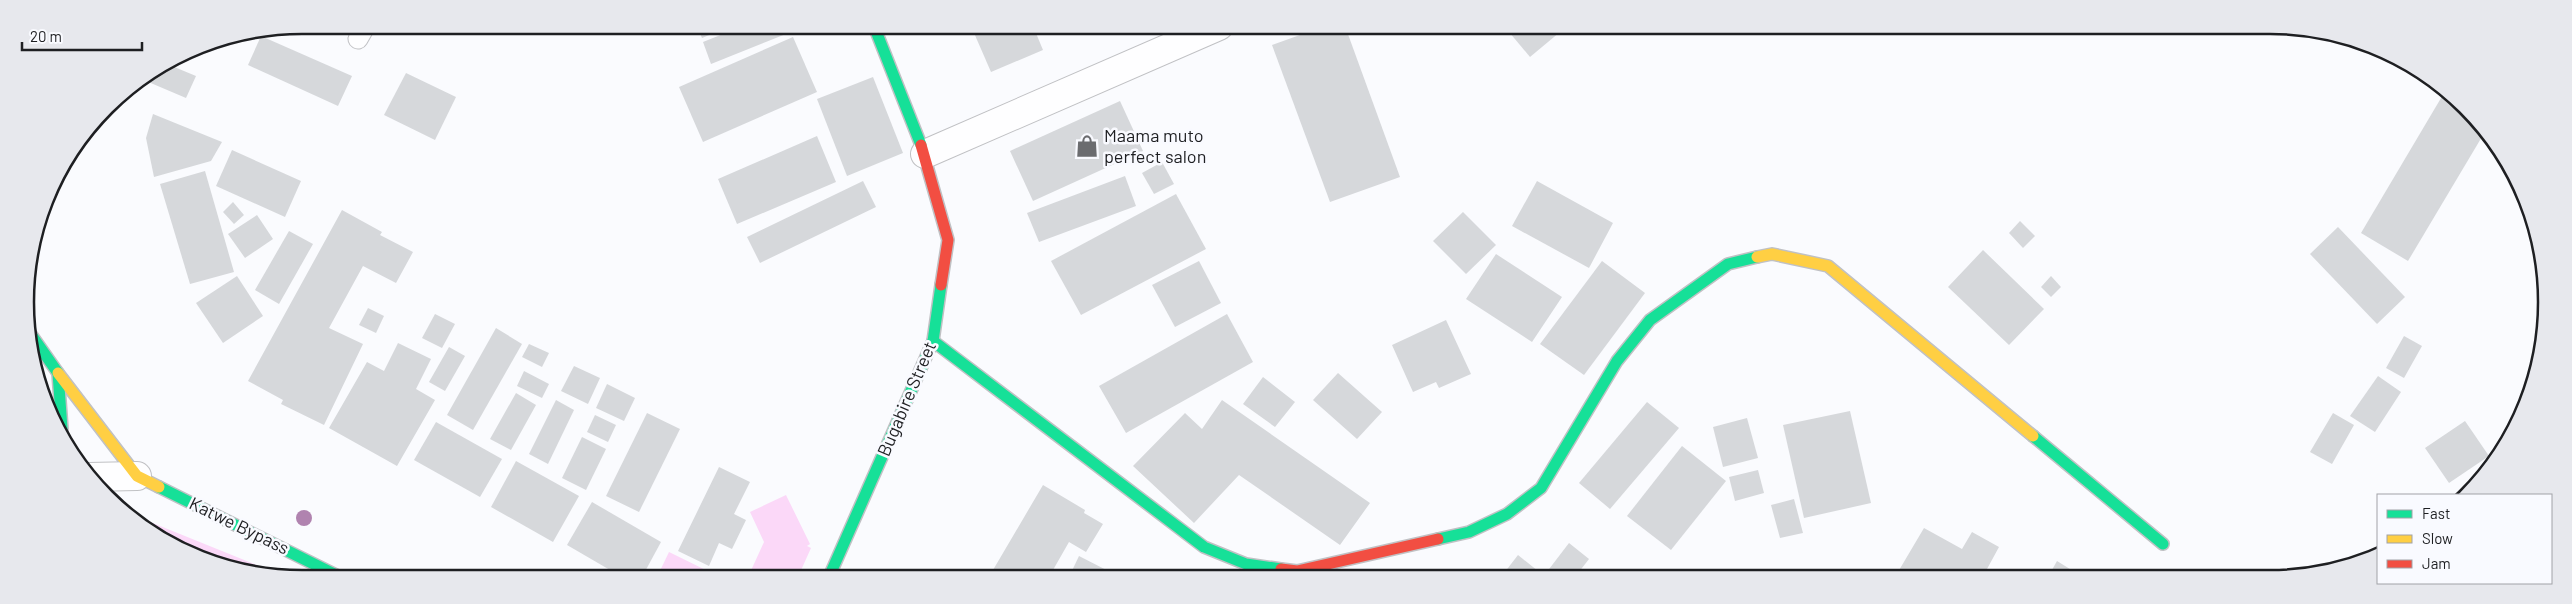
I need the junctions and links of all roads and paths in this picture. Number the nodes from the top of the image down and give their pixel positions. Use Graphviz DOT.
graph roads {
  1 [pos="877,34"];
  2 [pos="1201,34"];
  3 [pos="925,154"];
  4 [pos="933,341"];
  5 [pos="37,343"];
  6 [pos="58,372"];
  7 [pos="61,422"];
  8 [pos="137,476"];
  9 [pos="98,477"];
  10 [pos="2163,544"];
  11 [pos="326,570"];
  12 [pos="832,570"];
  13 [pos="1290,570"];
  14 [pos="1301,570"];
  1 -- 3 [label="street, Bugabire Street"];
  2 -- 3 [label="street"];
  3 -- 4 [label="street, Bugabire Street"];
  4 -- 12 [label="street, Bugabire Street"];
  4 -- 13 [label="street"];
  5 -- 6 [label="street, Katwe Bypass"];
  6 -- 7 [label="street"];
  6 -- 8 [label="street, Katwe Bypass"];
  8 -- 9 [label="street, Katwe Bypass"];
  8 -- 11 [label="street, Katwe Bypass"];
  10 -- 14 [label="street"];
}
